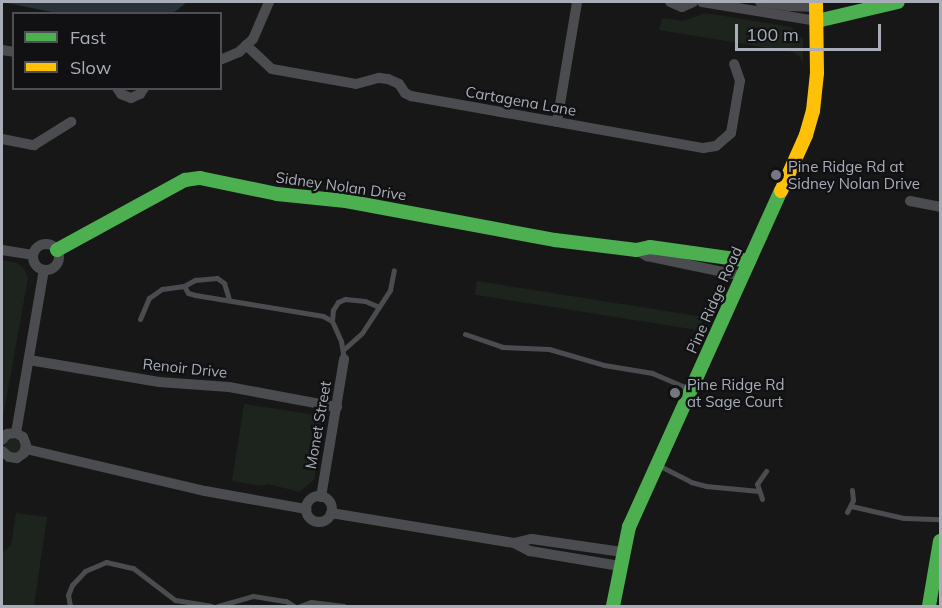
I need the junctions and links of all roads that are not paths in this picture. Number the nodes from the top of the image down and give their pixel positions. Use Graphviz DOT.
graph roads {
  1 [pos="269,2"];
  2 [pos="577,2"];
  3 [pos="670,2"];
  4 [pos="693,2"];
  5 [pos="702,2"];
  6 [pos="760,2"];
  7 [pos="861,2"];
  8 [pos="898,2"];
  9 [pos="816,10"];
  10 [pos="246,45"];
  11 [pos="222,59"];
  12 [pos="734,63"];
  13 [pos="118,90"];
  14 [pos="143,90"];
  15 [pos="71,122"];
  16 [pos="557,122"];
  17 [pos="2,139"];
  18 [pos="910,201"];
  19 [pos="940,207"];
  20 [pos="2,250"];
  21 [pos="57,250"];
  22 [pos="636,250"];
  23 [pos="33,255"];
  24 [pos="750,261"];
  25 [pos="44,270"];
  26 [pos="394,270"];
  27 [pos="743,276"];
  28 [pos="184,286"];
  29 [pos="229,299"];
  30 [pos="379,307"];
  31 [pos="140,319"];
  32 [pos="332,321"];
  33 [pos="465,334"];
  34 [pos="344,354"];
  35 [pos="29,360"];
  36 [pos="691,390"];
  37 [pos="337,407"];
  38 [pos="16,433"];
  39 [pos="2,440"];
  40 [pos="26,449"];
  41 [pos="2,451"];
  42 [pos="657,465"];
  43 [pos="766,471"];
  44 [pos="852,490"];
  45 [pos="759,491"];
  46 [pos="321,497"];
  47 [pos="762,499"];
  48 [pos="851,506"];
  49 [pos="306,509"];
  50 [pos="847,512"];
  51 [pos="331,513"];
  52 [pos="940,519"];
  53 [pos="940,541"];
  54 [pos="621,559"];
  55 [pos="70,606"];
  56 [pos="211,606"];
  57 [pos="218,606"];
  58 [pos="294,606"];
  59 [pos="300,606"];
  60 [pos="344,606"];
  61 [pos="613,606"];
  62 [pos="929,606"];
  1 -- 10 [label="street"];
  2 -- 16 [label="street"];
  3 -- 4 [label="street"];
  5 -- 9 [label="street"];
  6 -- 9 [label="street"];
  7 -- 9 [label="street"];
  8 -- 9 [label="street"];
  9 -- 24 [label="street, Pine Ridge Road"];
  10 -- 11 [label="street"];
  10 -- 16 [label="street, Cartagena Lane"];
  12 -- 16 [label="street, Cartagena Lane"];
  13 -- 14 [label="street"];
  15 -- 17 [label="street"];
  18 -- 19 [label="street"];
  20 -- 23 [label="street"];
  21 -- 22 [label="street, Sidney Nolan Drive"];
  21 -- 23 [label="street"];
  21 -- 25 [label="street"];
  22 -- 24 [label="street, Sidney Nolan Drive"];
  22 -- 27 [label="street, Sidney Nolan Drive"];
  23 -- 25 [label="street"];
  24 -- 27 [label="street, Pine Ridge Road"];
  25 -- 35 [label="street"];
  26 -- 30 [label="lane"];
  27 -- 36 [label="street, Pine Ridge Road"];
  28 -- 29 [label="lane"];
  28 -- 29 [label="lane"];
  28 -- 31 [label="lane"];
  29 -- 32 [label="lane"];
  30 -- 32 [label="lane"];
  30 -- 34 [label="lane"];
  32 -- 34 [label="lane"];
  33 -- 36 [label="lane"];
  34 -- 37 [label="street, Monet Street"];
  35 -- 37 [label="street, Renoir Drive"];
  35 -- 38 [label="street"];
  36 -- 42 [label="street, Pine Ridge Road"];
  37 -- 46 [label="street, Monet Street"];
  38 -- 39 [label="street"];
  38 -- 40 [label="street"];
  40 -- 41 [label="street"];
  40 -- 49 [label="street"];
  42 -- 45 [label="lane"];
  42 -- 54 [label="street, Pine Ridge Road"];
  43 -- 45 [label="lane"];
  44 -- 48 [label="lane"];
  45 -- 47 [label="lane"];
  46 -- 49 [label="street"];
  46 -- 51 [label="street"];
  48 -- 50 [label="lane"];
  48 -- 52 [label="lane"];
  49 -- 51 [label="street"];
  51 -- 54 [label="street"];
  53 -- 62 [label="street"];
  54 -- 61 [label="street, Pine Ridge Road"];
  55 -- 56 [label="lane"];
  57 -- 58 [label="lane"];
  59 -- 60 [label="lane"];
}
